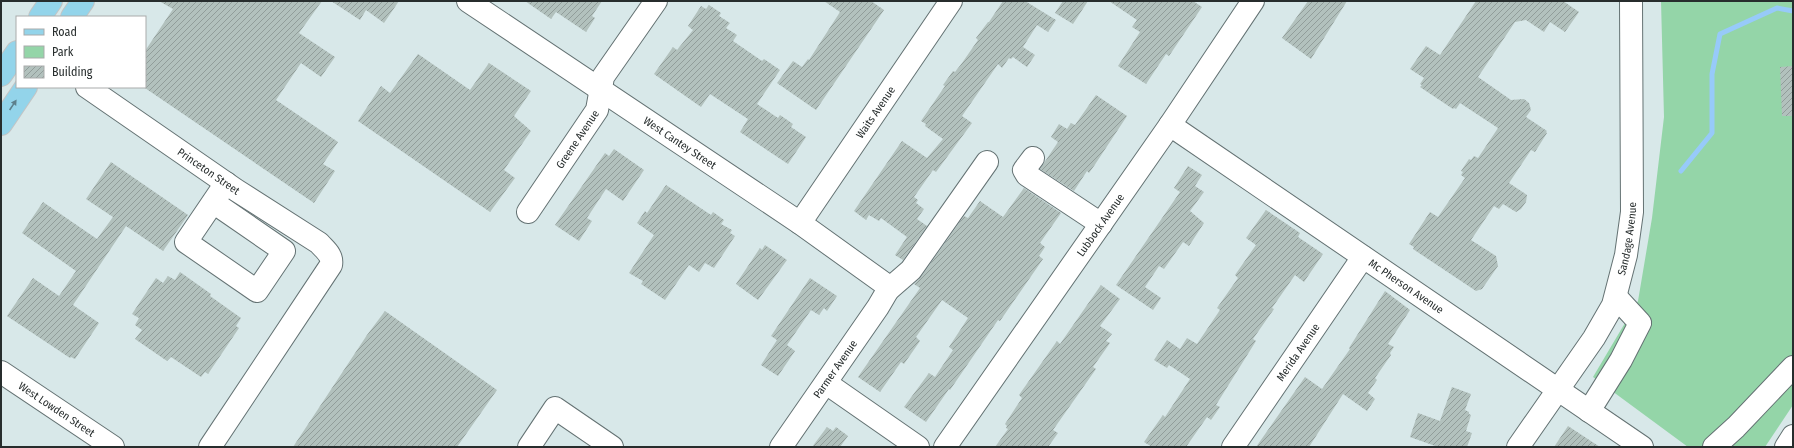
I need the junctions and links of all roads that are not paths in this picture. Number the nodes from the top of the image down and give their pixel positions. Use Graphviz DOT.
graph roads {
  1 [pos="51,1"];
  2 [pos="83,1"];
  3 [pos="468,1"];
  4 [pos="656,1"];
  5 [pos="951,1"];
  6 [pos="1253,1"];
  7 [pos="1631,1"];
  8 [pos="41,16"];
  9 [pos="73,16"];
  10 [pos="16,53"];
  11 [pos="1,75"];
  12 [pos="25,88"];
  13 [pos="88,88"];
  14 [pos="601,91"];
  15 [pos="1,124"];
  16 [pos="1170,125"];
  17 [pos="1033,158"];
  18 [pos="987,162"];
  19 [pos="226,183"];
  20 [pos="213,202"];
  21 [pos="528,212"];
  22 [pos="800,222"];
  23 [pos="1101,224"];
  24 [pos="1363,257"];
  25 [pos="888,290"];
  26 [pos="1616,297"];
  27 [pos="1793,367"];
  28 [pos="1,372"];
  29 [pos="826,383"];
  30 [pos="1558,390"];
  31 [pos="1589,411"];
  32 [pos="1793,436"];
  33 [pos="113,447"];
  34 [pos="210,447"];
  35 [pos="529,447"];
  36 [pos="612,447"];
  37 [pos="781,447"];
  38 [pos="918,447"];
  39 [pos="946,447"];
  40 [pos="1233,447"];
  41 [pos="1518,447"];
  42 [pos="1642,447"];
  43 [pos="1714,447"];
  44 [pos="1786,447"];
  1 -- 8 [label="main road"];
  2 -- 9 [label="main road"];
  3 -- 14 [label="street, West Cantey Street"];
  4 -- 14 [label="street, Greene Avenue"];
  5 -- 22 [label="street, Waits Avenue"];
  6 -- 16 [label="street, Lubbock Avenue"];
  7 -- 26 [label="street, Sandage Avenue"];
  10 -- 11 [label="main road"];
  15 -- 12 [label="main road, one-way"];
  13 -- 19 [label="street, Princeton Street"];
  14 -- 21 [label="street, Greene Avenue"];
  14 -- 22 [label="street, West Cantey Street"];
  16 -- 23 [label="street, Lubbock Avenue"];
  16 -- 24 [label="street, Mc Pherson Avenue"];
  17 -- 23 [label="street"];
  18 -- 25 [label="street, Parmer Avenue"];
  19 -- 20 [label="street"];
  19 -- 34 [label="street, Princeton Street"];
  22 -- 25 [label="street, West Cantey Street"];
  23 -- 39 [label="street, Lubbock Avenue"];
  24 -- 30 [label="street, Mc Pherson Avenue"];
  24 -- 40 [label="street, Merida Avenue"];
  25 -- 29 [label="street, Parmer Avenue"];
  26 -- 30 [label="street, Sandage Avenue"];
  26 -- 31 [label="street"];
  27 -- 43 [label="street"];
  28 -- 33 [label="street, West Lowden Street"];
  29 -- 37 [label="street, Parmer Avenue"];
  29 -- 38 [label="street"];
  30 -- 31 [label="street, Mc Pherson Avenue"];
  30 -- 41 [label="street, Sandage Avenue"];
  31 -- 42 [label="street, Mc Pherson Avenue"];
  32 -- 44 [label="street"];
  35 -- 36 [label="street"];
}
